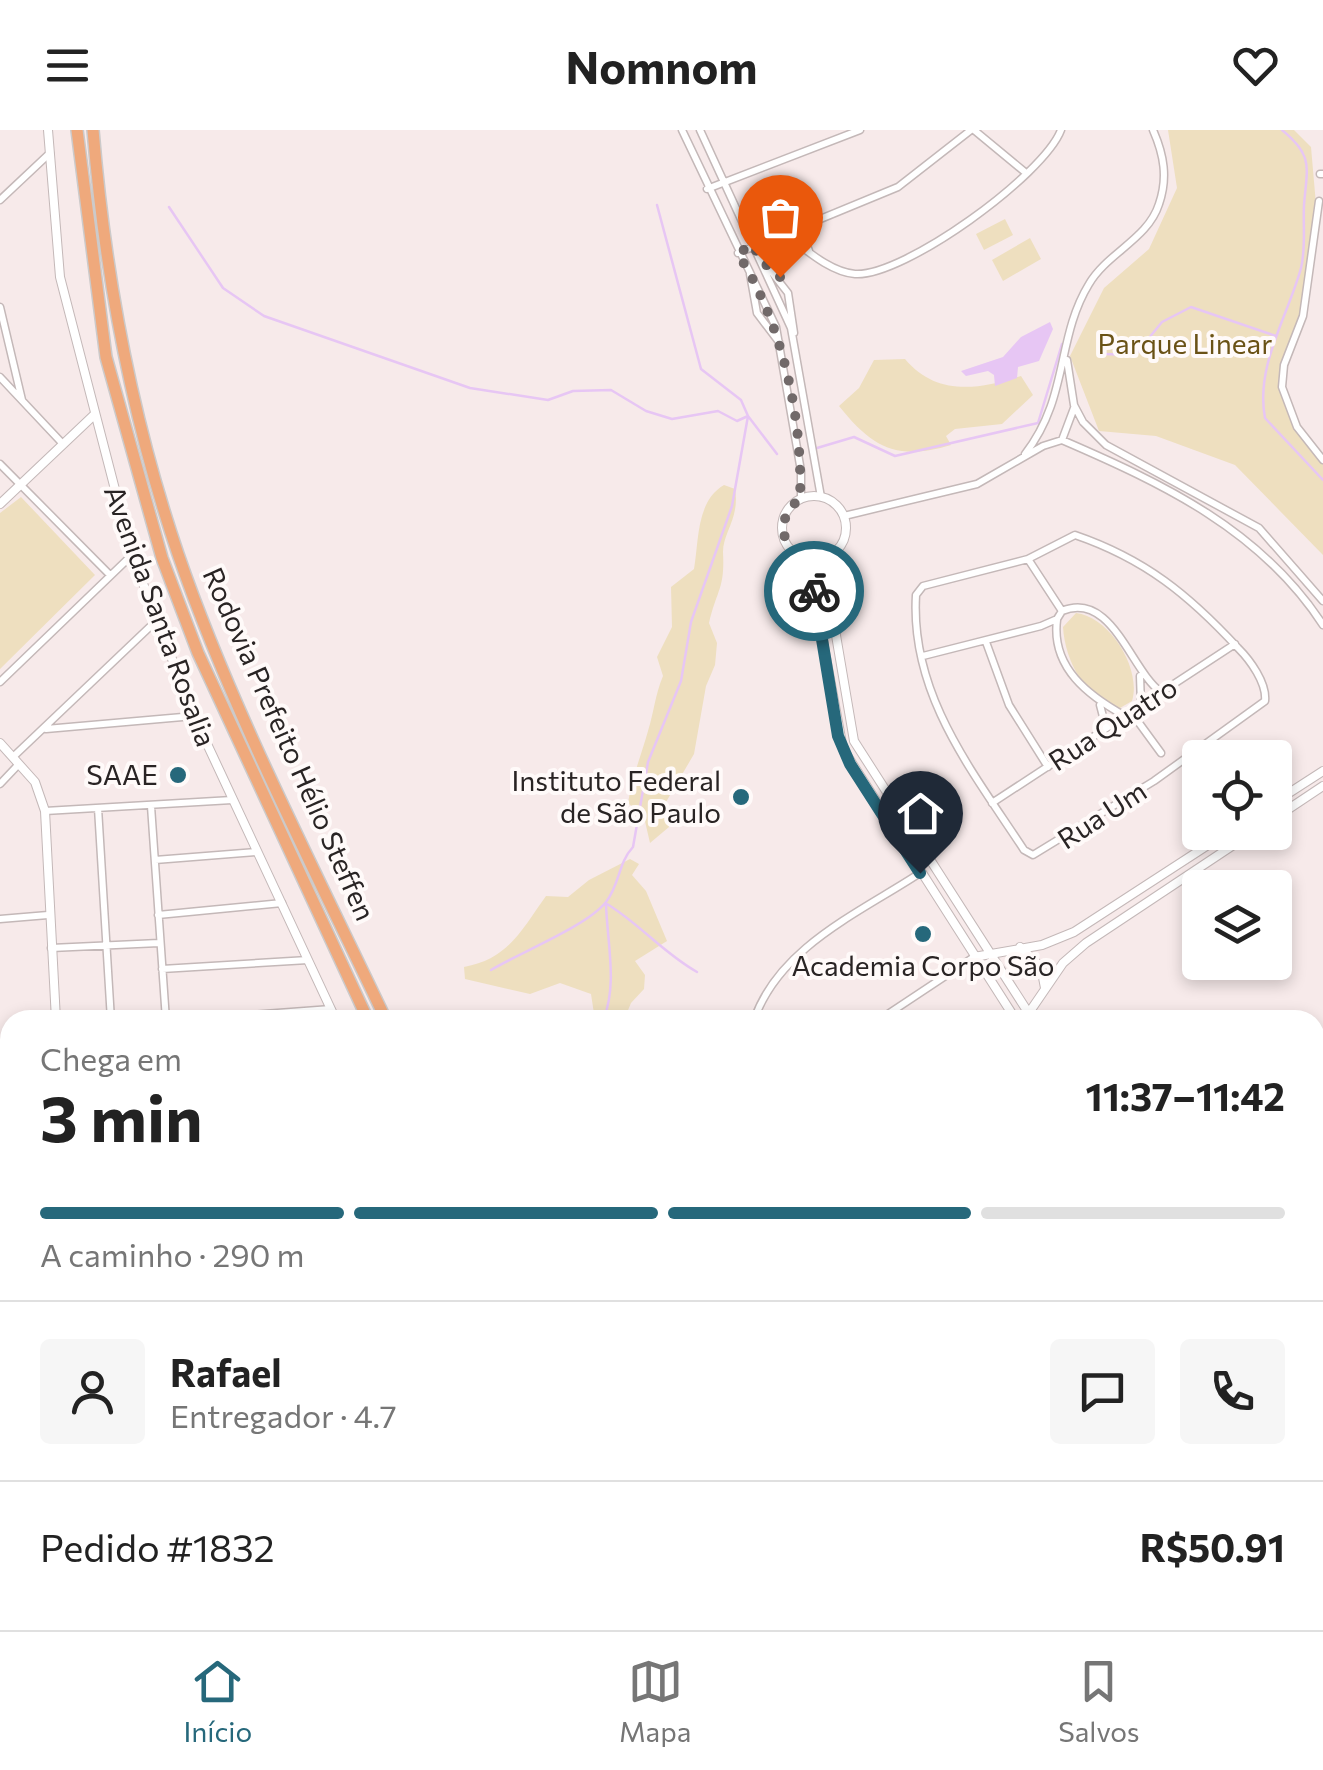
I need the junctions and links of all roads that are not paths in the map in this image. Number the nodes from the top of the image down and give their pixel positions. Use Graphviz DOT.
graph roads {
  1 [pos="48,130"];
  2 [pos="77,130"];
  3 [pos="93,130"];
  4 [pos="682,130"];
  5 [pos="700,130"];
  6 [pos="860,130"];
  7 [pos="973,130"];
  8 [pos="1061,130"];
  9 [pos="1154,130"];
  10 [pos="50,153"];
  11 [pos="1026,172"];
  12 [pos="722,182"];
  13 [pos="707,189"];
  14 [pos="0,200"];
  15 [pos="1319,201"];
  16 [pos="808,224"];
  17 [pos="782,232"];
  18 [pos="752,244"];
  19 [pos="810,252"];
  20 [pos="738,254"];
  21 [pos="763,262"];
  22 [pos="750,272"];
  23 [pos="768,273"];
  24 [pos="755,280"];
  25 [pos="777,293"];
  26 [pos="764,298"];
  27 [pos="0,307"];
  28 [pos="790,328"];
  29 [pos="778,332"];
  30 [pos="794,339"];
  31 [pos="780,343"];
  32 [pos="1066,356"];
  33 [pos="0,377"];
  34 [pos="1056,395"];
  35 [pos="22,400"];
  36 [pos="1074,406"];
  37 [pos="94,415"];
  38 [pos="1062,440"];
  39 [pos="62,443"];
  40 [pos="1020,460"];
  41 [pos="1323,460"];
  42 [pos="0,464"];
  43 [pos="20,484"];
  44 [pos="821,497"];
  45 [pos="800,499"];
  46 [pos="0,504"];
  47 [pos="844,516"];
  48 [pos="132,555"];
  49 [pos="1028,558"];
  50 [pos="823,559"];
  51 [pos="808,560"];
  52 [pos="109,574"];
  53 [pos="1323,601"];
  54 [pos="1060,615"];
  55 [pos="156,622"];
  56 [pos="1323,625"];
  57 [pos="1041,626"];
  58 [pos="1055,634"];
  59 [pos="986,642"];
  60 [pos="1234,644"];
  61 [pos="923,656"];
  62 [pos="1140,670"];
  63 [pos="0,682"];
  64 [pos="1161,692"];
  65 [pos="1100,703"];
  66 [pos="1142,705"];
  67 [pos="1128,714"];
  68 [pos="194,716"];
  69 [pos="1106,728"];
  70 [pos="43,729"];
  71 [pos="0,743"];
  72 [pos="1161,753"];
  73 [pos="16,760"];
  74 [pos="1048,767"];
  75 [pos="1323,771"];
  76 [pos="0,784"];
  77 [pos="1323,786"];
  78 [pos="1292,791"];
  79 [pos="232,800"];
  80 [pos="992,803"];
  81 [pos="151,806"];
  82 [pos="1292,807"];
  83 [pos="98,808"];
  84 [pos="45,811"];
  85 [pos="1200,850"];
  86 [pos="1226,850"];
  87 [pos="256,852"];
  88 [pos="155,860"];
  89 [pos="920,873"];
  90 [pos="282,903"];
  91 [pos="48,915"];
  92 [pos="158,915"];
  93 [pos="0,919"];
  94 [pos="160,943"];
  95 [pos="106,945"];
  96 [pos="51,948"];
  97 [pos="1020,948"];
  98 [pos="989,955"];
  99 [pos="974,958"];
  100 [pos="308,960"];
  101 [pos="162,969"];
  102 [pos="1045,992"];
  103 [pos="331,1009"];
  104 [pos="55,1010"];
  105 [pos="110,1010"];
  106 [pos="165,1010"];
  107 [pos="318,1010"];
  108 [pos="363,1010"];
  109 [pos="381,1010"];
  110 [pos="759,1010"];
  111 [pos="894,1010"];
  112 [pos="1009,1010"];
  113 [pos="1024,1010"];
  114 [pos="1034,1010"];
  1 -- 10 [label="street, Avenida Santa Rosalia"];
  2 -- 108 [label="highway, Rodovia Prefeito Hélio Steffen"];
  3 -- 109 [label="highway, Rodovia Prefeito Hélio Steffen"];
  4 -- 13 [label="street"];
  5 -- 12 [label="street"];
  6 -- 12 [label="street"];
  7 -- 11 [label="street"];
  7 -- 16 [label="street"];
  8 -- 11 [label="street"];
  9 -- 32 [label="street"];
  10 -- 14 [label="street"];
  10 -- 37 [label="street, Avenida Santa Rosalia"];
  11 -- 19 [label="street"];
  12 -- 13 [label="street"];
  12 -- 18 [label="street"];
  13 -- 20 [label="street"];
  15 -- 41 [label="street"];
  16 -- 17 [label="street"];
  16 -- 19 [label="street"];
  17 -- 18 [label="street"];
  17 -- 19 [label="street"];
  18 -- 20 [label="street"];
  18 -- 21 [label="street"];
  20 -- 22 [label="street"];
  21 -- 23 [label="street"];
  21 -- 30 [label="street"];
  22 -- 24 [label="street"];
  22 -- 31 [label="street"];
  23 -- 24 [label="street"];
  23 -- 25 [label="street"];
  24 -- 26 [label="street"];
  25 -- 26 [label="street"];
  25 -- 28 [label="street"];
  26 -- 29 [label="street"];
  27 -- 35 [label="street"];
  28 -- 29 [label="street"];
  28 -- 30 [label="street"];
  29 -- 31 [label="street"];
  30 -- 44 [label="street"];
  31 -- 45 [label="street"];
  32 -- 34 [label="street"];
  32 -- 36 [label="street"];
  33 -- 35 [label="street"];
  34 -- 36 [label="street"];
  34 -- 40 [label="street"];
  35 -- 39 [label="street"];
  36 -- 38 [label="street"];
  36 -- 53 [label="street"];
  37 -- 39 [label="street"];
  37 -- 48 [label="street, Avenida Santa Rosalia"];
  38 -- 40 [label="street"];
  38 -- 56 [label="street"];
  39 -- 43 [label="street"];
  40 -- 47 [label="street"];
  42 -- 43 [label="street"];
  43 -- 46 [label="street"];
  43 -- 52 [label="street"];
  44 -- 45 [label="street"];
  44 -- 47 [label="street"];
  45 -- 51 [label="street"];
  47 -- 50 [label="street"];
  48 -- 52 [label="street"];
  48 -- 55 [label="street, Avenida Santa Rosalia"];
  49 -- 54 [label="street"];
  49 -- 60 [label="street"];
  49 -- 61 [label="street, Rua Um"];
  50 -- 51 [label="street"];
  50 -- 98 [label="street"];
  51 -- 89 [label="street"];
  52 -- 63 [label="street"];
  54 -- 57 [label="street"];
  54 -- 58 [label="street"];
  54 -- 62 [label="street"];
  55 -- 68 [label="street, Avenida Santa Rosalia"];
  55 -- 70 [label="street"];
  57 -- 58 [label="street"];
  57 -- 59 [label="street"];
  58 -- 65 [label="street"];
  59 -- 61 [label="street"];
  59 -- 74 [label="street"];
  60 -- 64 [label="street, Rua Quatro"];
  60 -- 80 [label="street, Rua Um"];
  61 -- 80 [label="street, Rua Um"];
  62 -- 64 [label="street"];
  62 -- 66 [label="street"];
  64 -- 66 [label="street, Rua Quatro"];
  65 -- 67 [label="street"];
  65 -- 69 [label="street"];
  66 -- 67 [label="street, Rua Quatro"];
  67 -- 69 [label="street, Rua Quatro"];
  67 -- 72 [label="street"];
  68 -- 70 [label="street"];
  68 -- 79 [label="street, Avenida Santa Rosalia"];
  69 -- 74 [label="street, Rua Quatro"];
  70 -- 73 [label="street"];
  71 -- 73 [label="street"];
  73 -- 76 [label="street"];
  73 -- 84 [label="street"];
  74 -- 80 [label="street, Rua Quatro"];
  75 -- 78 [label="street"];
  77 -- 82 [label="street"];
  79 -- 81 [label="street"];
  79 -- 87 [label="street, Avenida Santa Rosalia"];
  81 -- 83 [label="street"];
  81 -- 88 [label="street"];
  83 -- 84 [label="street"];
  83 -- 95 [label="street"];
  84 -- 91 [label="street"];
  85 -- 97 [label="street"];
  86 -- 102 [label="street"];
  87 -- 88 [label="street"];
  87 -- 90 [label="street, Avenida Santa Rosalia"];
  88 -- 92 [label="street"];
  89 -- 99 [label="street"];
  89 -- 110 [label="street"];
  90 -- 92 [label="street"];
  90 -- 100 [label="street, Avenida Santa Rosalia"];
  91 -- 93 [label="street"];
  91 -- 96 [label="street"];
  92 -- 94 [label="street"];
  94 -- 95 [label="street"];
  94 -- 101 [label="street"];
  95 -- 96 [label="street"];
  95 -- 105 [label="street"];
  96 -- 104 [label="street"];
  97 -- 98 [label="street"];
  97 -- 102 [label="street"];
  98 -- 99 [label="street"];
  98 -- 113 [label="street"];
  99 -- 111 [label="street"];
  99 -- 112 [label="street"];
  100 -- 101 [label="street"];
  100 -- 103 [label="street, Avenida Santa Rosalia"];
  101 -- 106 [label="street"];
  102 -- 114 [label="street"];
  103 -- 107 [label="street"];
}
